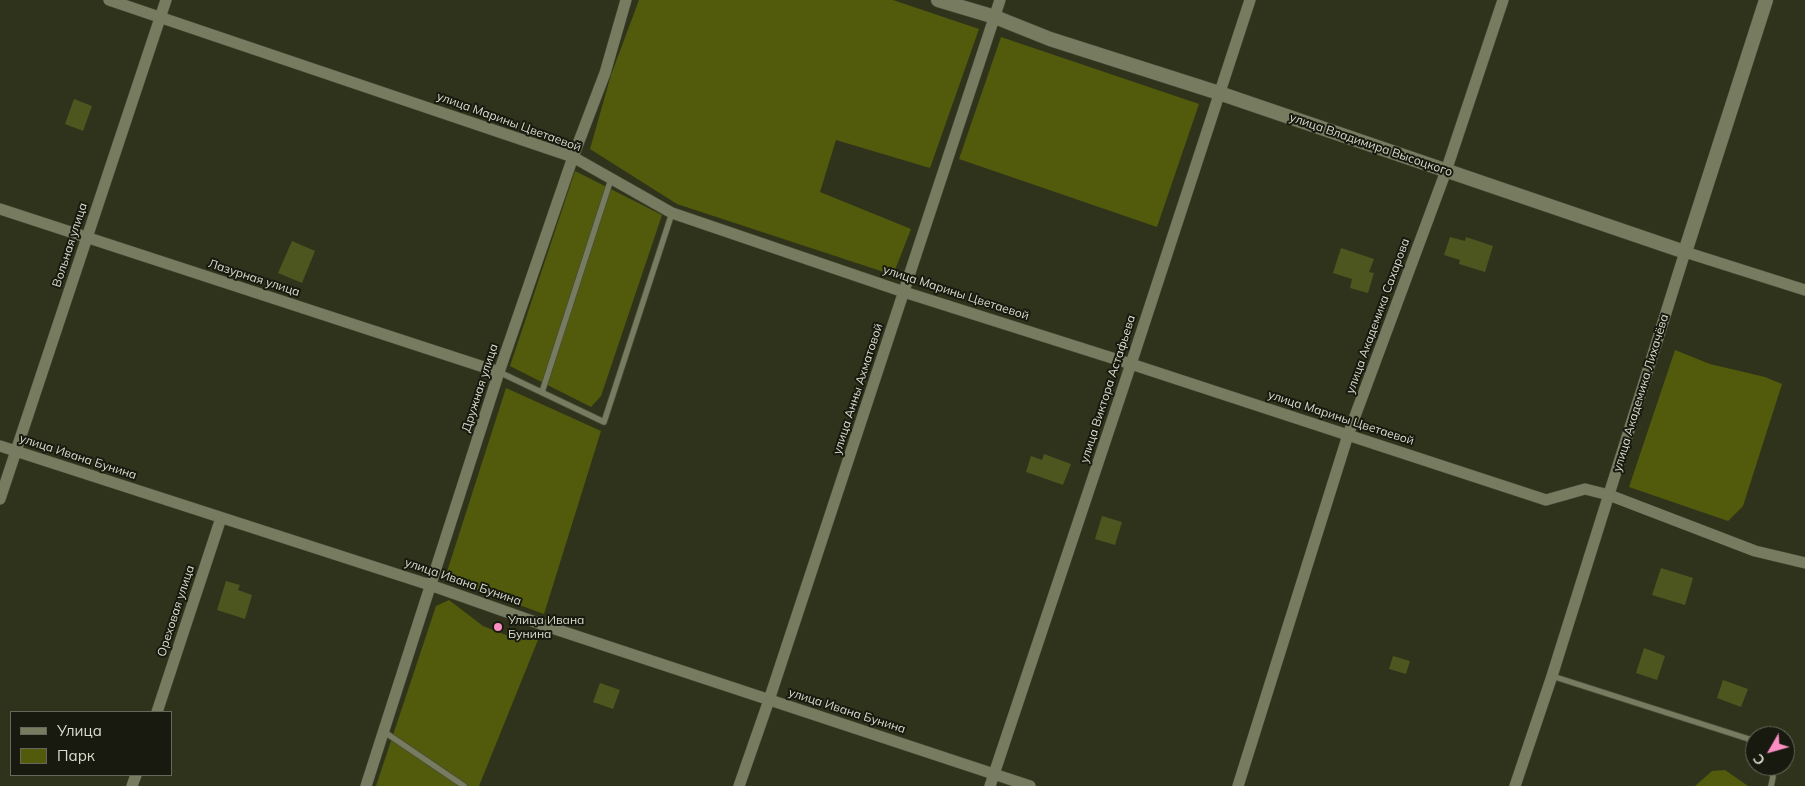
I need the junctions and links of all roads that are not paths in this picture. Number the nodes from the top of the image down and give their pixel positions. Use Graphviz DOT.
graph roads {
  1 [pos="109,0"];
  2 [pos="166,0"];
  3 [pos="626,0"];
  4 [pos="938,0"];
  5 [pos="1000,0"];
  6 [pos="1250,0"];
  7 [pos="1503,0"];
  8 [pos="1766,0"];
  9 [pos="160,17"];
  10 [pos="995,17"];
  11 [pos="1219,93"];
  12 [pos="573,157"];
  13 [pos="1446,171"];
  14 [pos="611,179"];
  15 [pos="0,209"];
  16 [pos="672,213"];
  17 [pos="86,238"];
  18 [pos="1685,252"];
  19 [pos="1805,290"];
  20 [pos="904,292"];
  21 [pos="1131,364"];
  22 [pos="499,372"];
  23 [pos="542,392"];
  24 [pos="1348,435"];
  25 [pos="0,446"];
  26 [pos="16,451"];
  27 [pos="1610,495"];
  28 [pos="0,499"];
  29 [pos="221,518"];
  30 [pos="1805,563"];
  31 [pos="430,585"];
  32 [pos="1552,676"];
  33 [pos="769,700"];
  34 [pos="157,711"];
  35 [pos="383,732"];
  36 [pos="1745,738"];
  37 [pos="994,774"];
  38 [pos="366,786"];
  39 [pos="464,786"];
  40 [pos="739,786"];
  41 [pos="990,786"];
  42 [pos="1030,786"];
  43 [pos="1238,786"];
  44 [pos="1516,786"];
  1 -- 9 [label="street, улица Марины Цветаевой"];
  2 -- 9 [label="street, Вольная улица"];
  3 -- 12 [label="street, Дружная улица"];
  4 -- 10 [label="street, улица Владимира Высоцкого"];
  5 -- 10 [label="street, улица Анны Ахматовой"];
  6 -- 11 [label="street, улица Виктора Астафьева"];
  7 -- 13 [label="street, улица Академика Сахарова"];
  8 -- 18 [label="street, улица Академика Лихачёва"];
  9 -- 12 [label="street, улица Марины Цветаевой"];
  9 -- 17 [label="street, Вольная улица"];
  10 -- 11 [label="street, улица Владимира Высоцкого"];
  10 -- 20 [label="street, улица Анны Ахматовой"];
  11 -- 13 [label="street, улица Владимира Высоцкого"];
  11 -- 21 [label="street, улица Виктора Астафьева"];
  12 -- 14 [label="street, улица Марины Цветаевой"];
  12 -- 22 [label="street, Дружная улица"];
  13 -- 18 [label="street, улица Владимира Высоцкого"];
  13 -- 24 [label="street, улица Академика Сахарова"];
  14 -- 16 [label="street, улица Марины Цветаевой"];
  14 -- 23 [label="lane"];
  15 -- 17 [label="street, Лазурная улица"];
  16 -- 20 [label="street, улица Марины Цветаевой"];
  16 -- 23 [label="lane"];
  17 -- 22 [label="street, Лазурная улица"];
  17 -- 26 [label="street, Вольная улица"];
  18 -- 19 [label="street, улица Владимира Высоцкого"];
  18 -- 27 [label="street, улица Академика Лихачёва"];
  20 -- 21 [label="street, улица Марины Цветаевой"];
  20 -- 33 [label="street, улица Анны Ахматовой"];
  21 -- 24 [label="street, улица Марины Цветаевой"];
  21 -- 37 [label="street, улица Виктора Астафьева"];
  22 -- 23 [label="lane"];
  22 -- 31 [label="street, Дружная улица"];
  24 -- 27 [label="street, улица Марины Цветаевой"];
  24 -- 43 [label="street, улица Академика Сахарова"];
  25 -- 26 [label="street, улица Ивана Бунина"];
  26 -- 28 [label="street, Вольная улица"];
  26 -- 29 [label="street, улица Ивана Бунина"];
  27 -- 30 [label="street, улица Марины Цветаевой"];
  27 -- 32 [label="street, улица Академика Лихачёва"];
  29 -- 31 [label="street, улица Ивана Бунина"];
  29 -- 34 [label="street, Ореховая улица"];
  31 -- 33 [label="street, улица Ивана Бунина"];
  31 -- 35 [label="street, Дружная улица"];
  32 -- 36 [label="lane"];
  32 -- 44 [label="street, улица Академика Лихачёва"];
  33 -- 37 [label="street, улица Ивана Бунина"];
  33 -- 40 [label="street, улица Анны Ахматовой"];
  35 -- 38 [label="street, Дружная улица"];
  35 -- 39 [label="lane"];
  37 -- 41 [label="street, улица Виктора Астафьева"];
  37 -- 42 [label="street, улица Ивана Бунина"];
}
